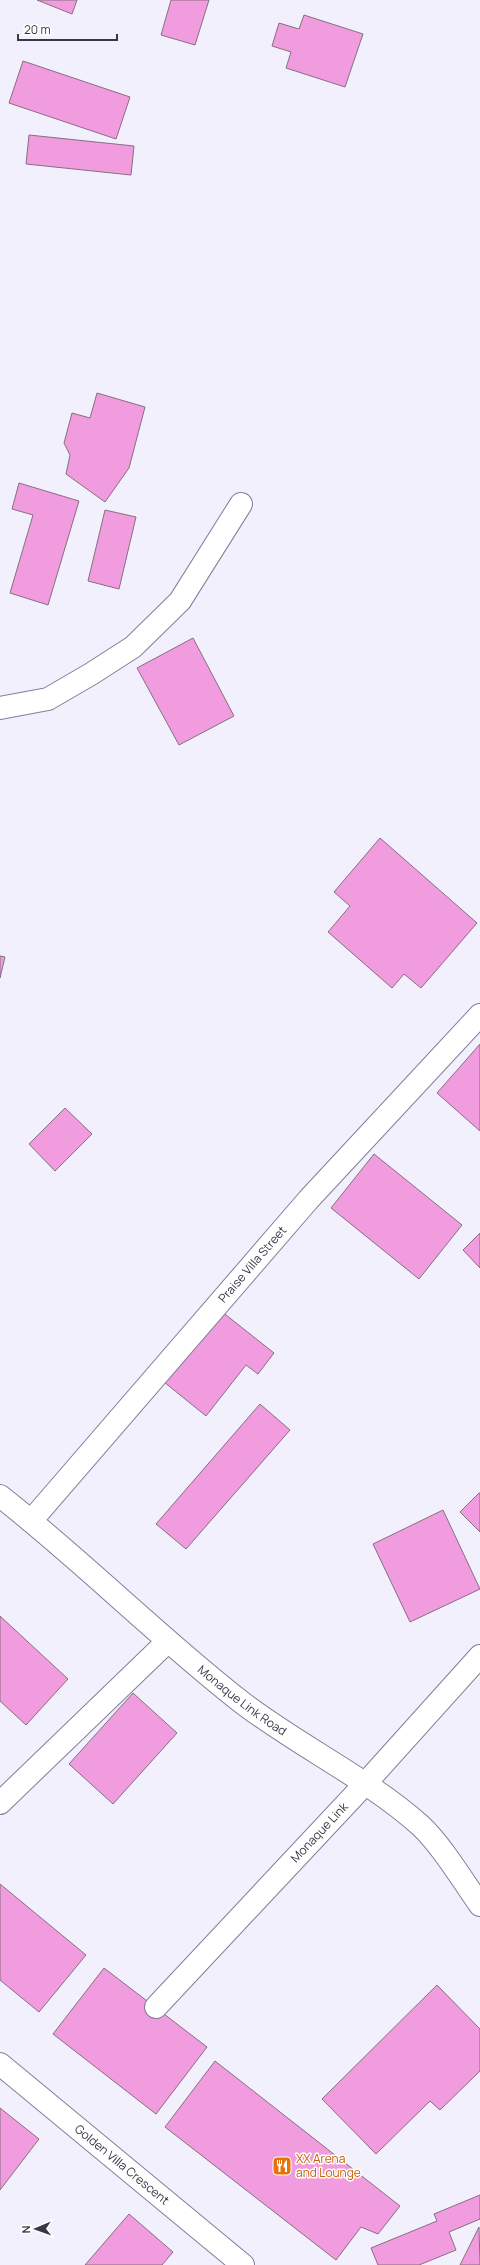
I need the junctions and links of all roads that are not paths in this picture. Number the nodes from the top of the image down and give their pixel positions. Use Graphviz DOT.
graph roads {
  1 [pos="241,504"];
  2 [pos="0,708"];
  3 [pos="480,1015"];
  4 [pos="0,1496"];
  5 [pos="32,1521"];
  6 [pos="167,1642"];
  7 [pos="480,1656"];
  8 [pos="364,1785"];
  9 [pos="0,1803"];
  10 [pos="480,1905"];
  11 [pos="156,2007"];
  12 [pos="0,2064"];
  13 [pos="243,2265"];
  1 -- 2 [label="street"];
  3 -- 5 [label="street, Praise Villa Street"];
  4 -- 5 [label="street, Monaque Link Road"];
  5 -- 6 [label="street, Monaque Link Road"];
  6 -- 8 [label="street, Monaque Link Road"];
  6 -- 9 [label="street"];
  7 -- 8 [label="street, Monaque Link"];
  8 -- 10 [label="street, Monaque Link Road"];
  8 -- 11 [label="street, Monaque Link"];
  12 -- 13 [label="street, Golden Villa Crescent"];
}
